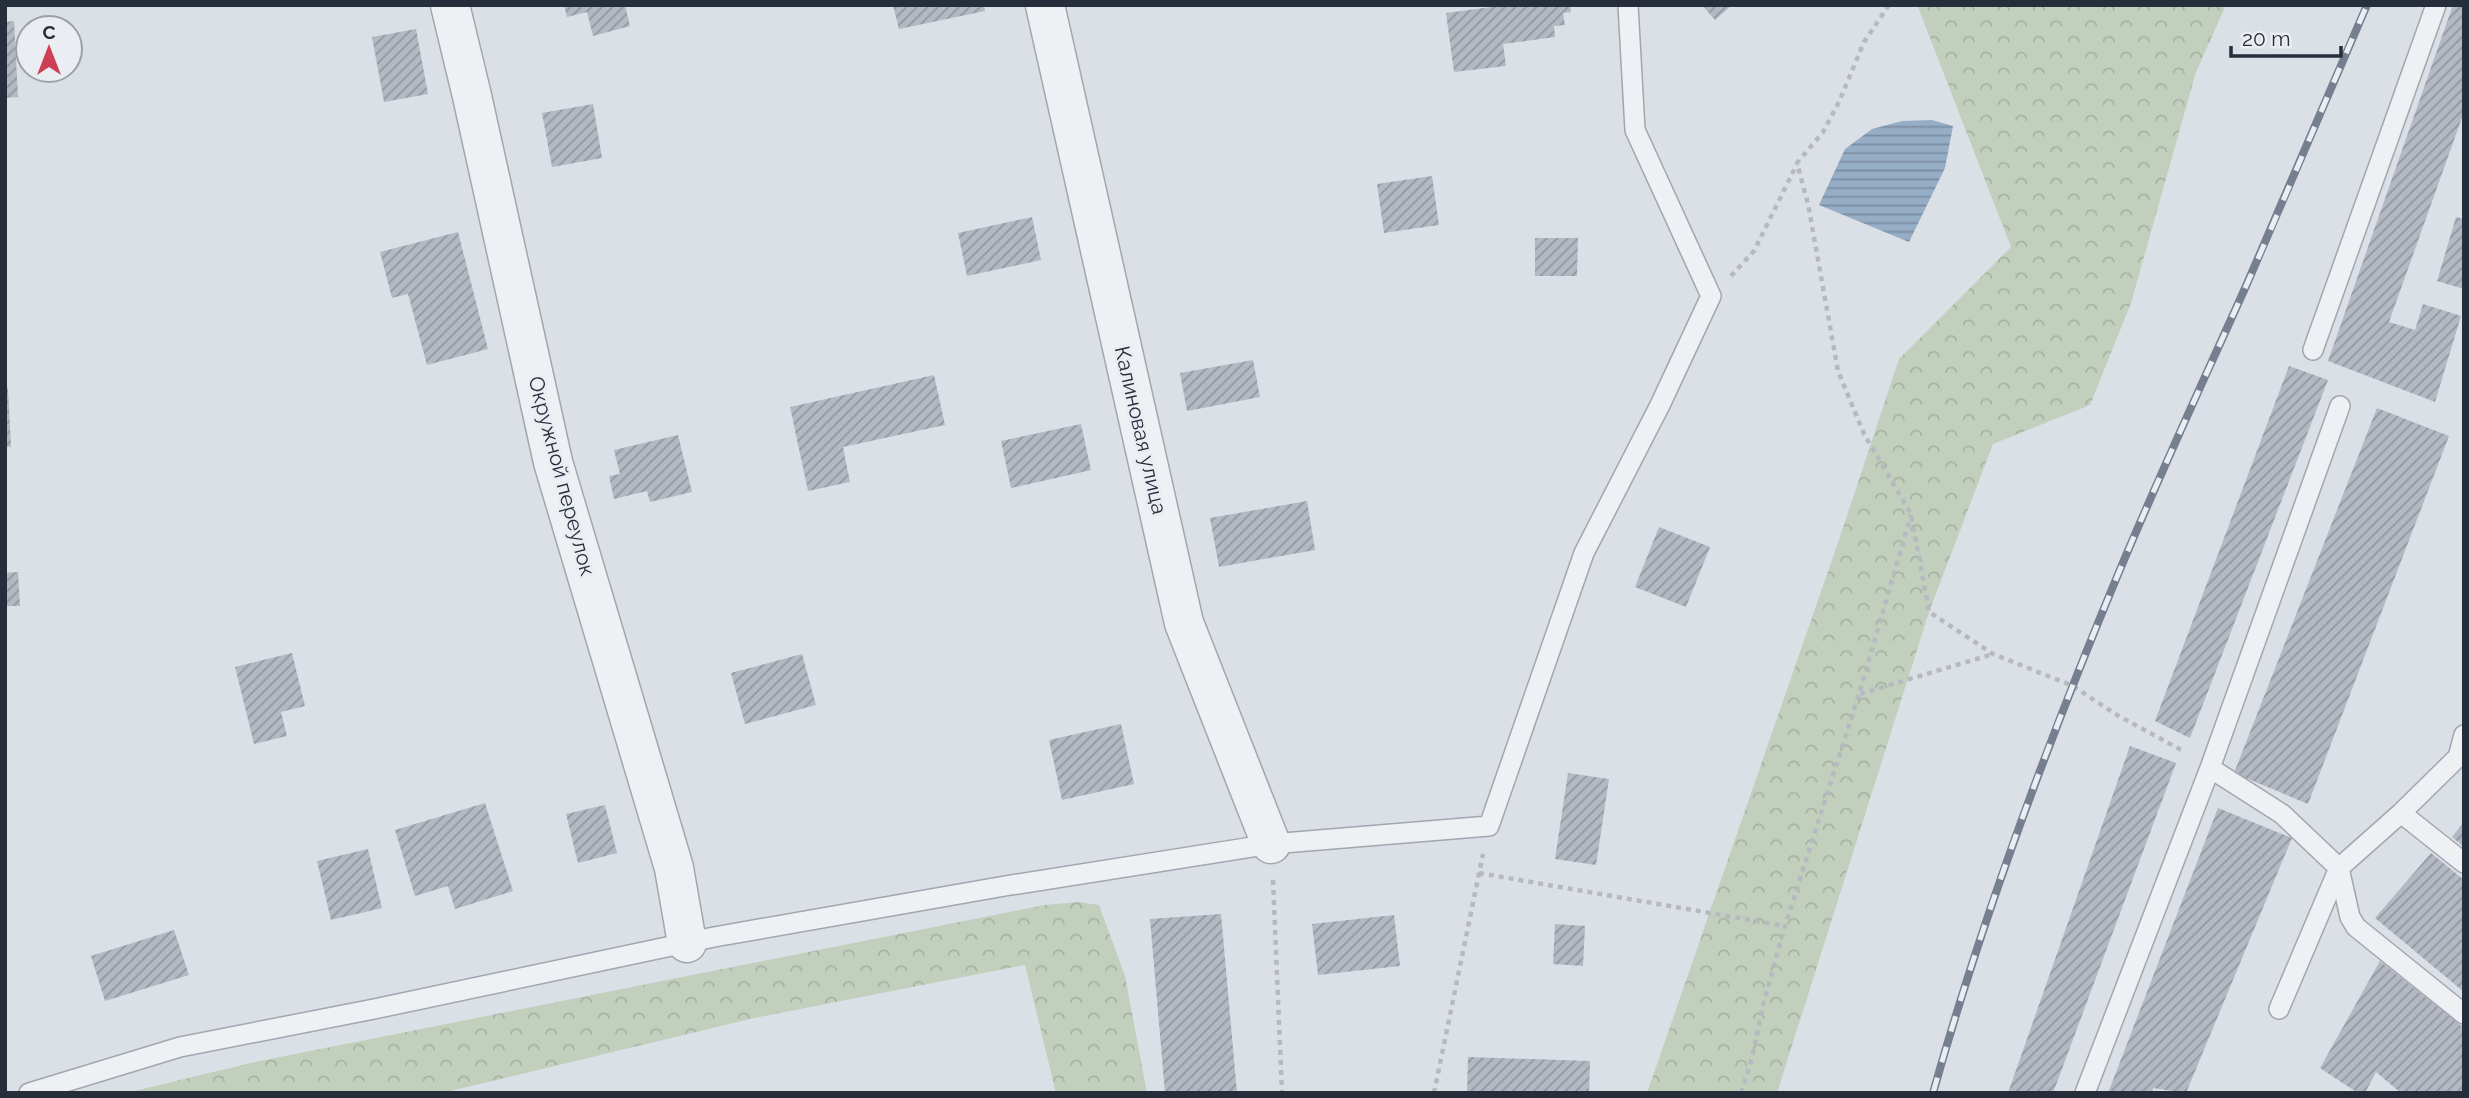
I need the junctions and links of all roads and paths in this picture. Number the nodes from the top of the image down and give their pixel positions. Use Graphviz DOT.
graph roads {
  1 [pos="450,5"];
  2 [pos="1045,5"];
  3 [pos="1628,5"];
  4 [pos="1889,5"];
  5 [pos="2436,5"];
  6 [pos="1797,163"];
  7 [pos="1711,296"];
  8 [pos="2313,350"];
  9 [pos="2340,406"];
  10 [pos="1911,514"];
  11 [pos="1993,654"];
  12 [pos="1859,694"];
  13 [pos="2464,735"];
  14 [pos="2210,768"];
  15 [pos="2401,813"];
  16 [pos="1489,826"];
  17 [pos="1272,844"];
  18 [pos="2464,863"];
  19 [pos="2339,868"];
  20 [pos="1479,873"];
  21 [pos="1785,926"];
  22 [pos="687,943"];
  23 [pos="2279,1009"];
  24 [pos="2464,1014"];
  25 [pos="29,1093"];
  26 [pos="1282,1093"];
  27 [pos="1434,1093"];
  28 [pos="1741,1093"];
  29 [pos="2085,1093"];
  1 -- 22 [label="street, Окружной переулок"];
  2 -- 17 [label="street, Калиновая улица"];
  3 -- 7 [label="lane"];
  4 -- 6 [label="path"];
  5 -- 8 [label="lane"];
  6 -- 7 [label="path"];
  6 -- 10 [label="path"];
  7 -- 16 [label="lane"];
  9 -- 14 [label="lane"];
  10 -- 11 [label="path"];
  10 -- 12 [label="path"];
  11 -- 12 [label="path"];
  11 -- 14 [label="path"];
  12 -- 21 [label="path"];
  13 -- 15 [label="lane"];
  14 -- 19 [label="lane"];
  14 -- 29 [label="lane"];
  15 -- 18 [label="lane"];
  15 -- 19 [label="lane"];
  16 -- 17 [label="lane"];
  16 -- 20 [label="path"];
  17 -- 22 [label="lane"];
  17 -- 26 [label="path"];
  19 -- 23 [label="lane"];
  19 -- 24 [label="lane"];
  20 -- 21 [label="path"];
  20 -- 27 [label="path"];
  21 -- 28 [label="path"];
  22 -- 25 [label="lane"];
}
